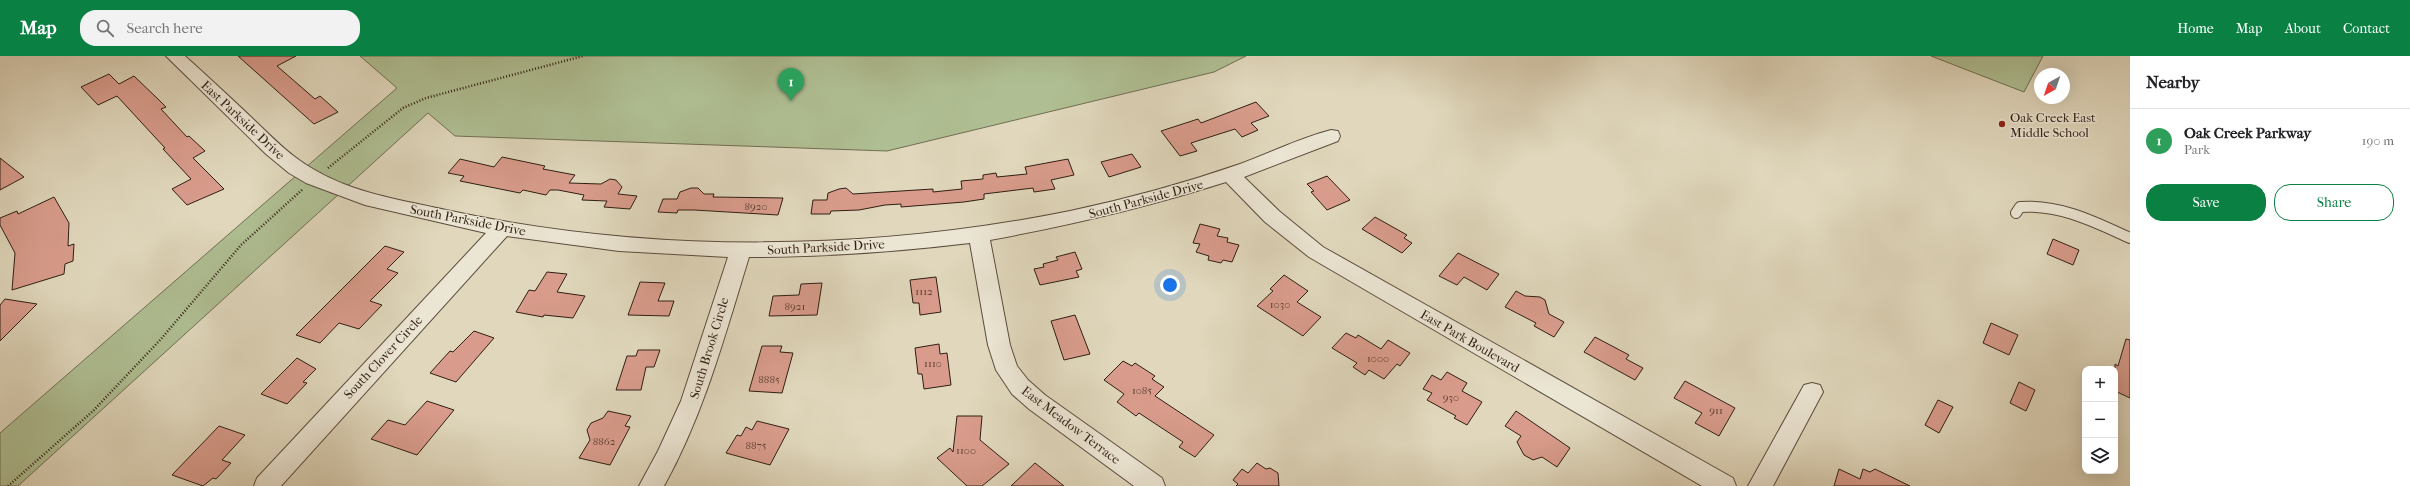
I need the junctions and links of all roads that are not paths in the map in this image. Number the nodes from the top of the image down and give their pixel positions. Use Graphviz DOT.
graph roads {
  1 [pos="175,56"];
  2 [pos="1331,136"];
  3 [pos="1232,176"];
  4 [pos="314,179"];
  5 [pos="2016,213"];
  6 [pos="502,229"];
  7 [pos="979,235"];
  8 [pos="2130,238"];
  9 [pos="740,251"];
  10 [pos="1812,392"];
  11 [pos="266,486"];
  12 [pos="651,486"];
  13 [pos="1153,486"];
  14 [pos="1724,486"];
  15 [pos="1760,486"];
  1 -- 4 [label="street, East Parkside Drive"];
  2 -- 3 [label="street, South Parkside Drive"];
  3 -- 7 [label="street, South Parkside Drive"];
  3 -- 14 [label="street, East Park Boulevard"];
  4 -- 6 [label="street, South Parkside Drive"];
  5 -- 8 [label="lane"];
  6 -- 9 [label="street, South Parkside Drive"];
  6 -- 11 [label="street, South Clover Circle"];
  7 -- 9 [label="street, South Parkside Drive"];
  7 -- 13 [label="street, East Meadow Terrace"];
  9 -- 12 [label="street, South Brook Circle"];
  10 -- 15 [label="street"];
}
